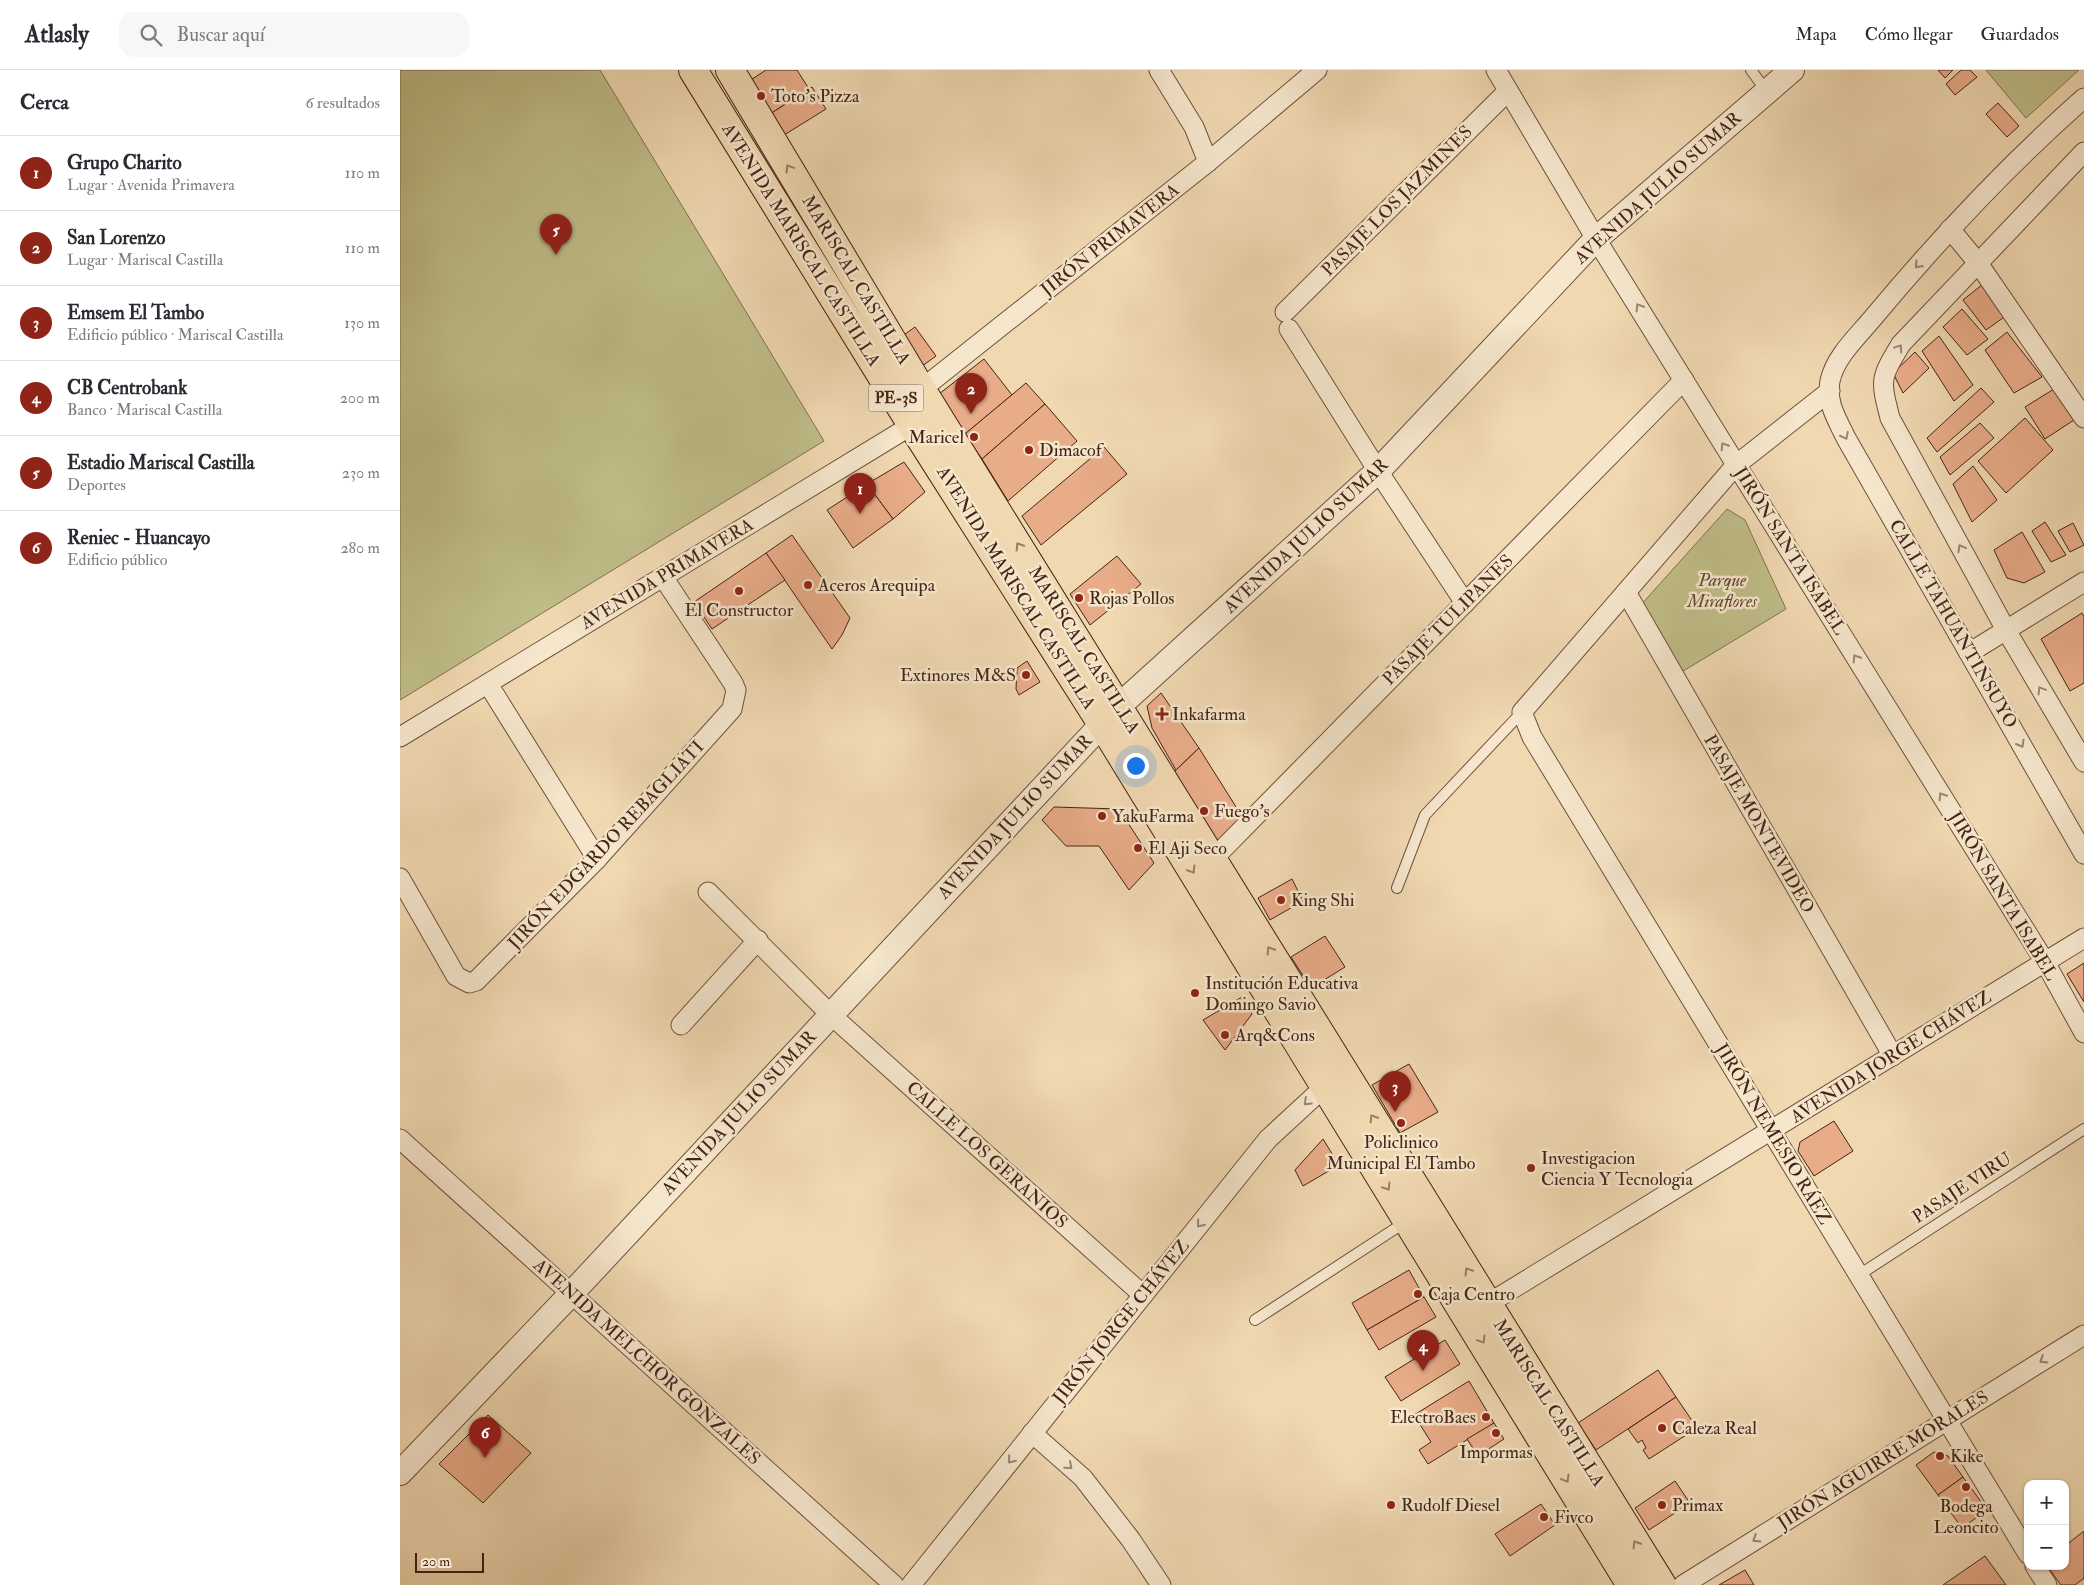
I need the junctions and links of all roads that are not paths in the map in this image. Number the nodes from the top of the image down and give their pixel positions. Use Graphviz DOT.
graph roads {
  1 [pos="693,70"];
  2 [pos="730,70"];
  3 [pos="1159,70"];
  4 [pos="1317,70"];
  5 [pos="1496,70"];
  6 [pos="1751,70"];
  7 [pos="1792,70"];
  8 [pos="1508,91"];
  9 [pos="1766,92"];
  10 [pos="2084,98"];
  11 [pos="2084,152"];
  12 [pos="1208,162"];
  13 [pos="1950,229"];
  14 [pos="1596,238"];
  15 [pos="1978,263"];
  16 [pos="1684,380"];
  17 [pos="1830,391"];
  18 [pos="917,408"];
  19 [pos="2084,418"];
  20 [pos="1736,465"];
  21 [pos="1378,471"];
  22 [pos="663,577"];
  23 [pos="2084,582"];
  24 [pos="1626,592"];
  25 [pos="1465,603"];
  26 [pos="2006,630"];
  27 [pos="1969,653"];
  28 [pos="488,684"];
  29 [pos="1522,712"];
  30 [pos="1111,715"];
  31 [pos="400,738"];
  32 [pos="2084,762"];
  33 [pos="2084,854"];
  34 [pos="596,859"];
  35 [pos="1213,859"];
  36 [pos="400,878"];
  37 [pos="1397,888"];
  38 [pos="708,892"];
  39 [pos="2084,938"];
  40 [pos="758,940"];
  41 [pos="2045,962"];
  42 [pos="831,1015"];
  43 [pos="681,1025"];
  44 [pos="2084,1033"];
  45 [pos="1892,1056"];
  46 [pos="1335,1078"];
  47 [pos="2084,1129"];
  48 [pos="1771,1131"];
  49 [pos="403,1148"];
  50 [pos="1408,1220"];
  51 [pos="1859,1275"];
  52 [pos="571,1294"];
  53 [pos="1143,1295"];
  54 [pos="1478,1310"];
  55 [pos="1255,1320"];
  56 [pos="2084,1335"];
  57 [pos="1947,1420"];
  58 [pos="1032,1433"];
  59 [pos="400,1473"];
  60 [pos="2024,1547"];
  61 [pos="2038,1570"];
  62 [pos="894,1585"];
  63 [pos="911,1585"];
  64 [pos="1161,1585"];
  65 [pos="1631,1585"];
  66 [pos="1662,1585"];
  67 [pos="1683,1585"];
  68 [pos="2047,1585"];
  1 -- 18 [label="highway, AVENIDA MARISCAL CASTILLA / PE-3S"];
  18 -- 2 [label="highway, MARISCAL CASTILLA / PE-3S, one-way"];
  3 -- 12 [label="street"];
  4 -- 12 [label="street, JIRÓN PRIMAVERA"];
  5 -- 8 [label="street, JIRÓN SANTA ISABEL"];
  6 -- 9 [label="lane"];
  7 -- 9 [label="street, AVENIDA JULIO SUMAR"];
  8 -- 14 [label="street, JIRÓN SANTA ISABEL"];
  8 -- 21 [label="street, PASAJE LOS JAZMINES"];
  9 -- 14 [label="street, AVENIDA JULIO SUMAR"];
  10 -- 13 [label="street"];
  11 -- 15 [label="street"];
  12 -- 18 [label="street, JIRÓN PRIMAVERA"];
  13 -- 15 [label="street"];
  13 -- 17 [label="street, one-way"];
  16 -- 14 [label="street, JIRÓN SANTA ISABEL, one-way"];
  14 -- 21 [label="street, AVENIDA JULIO SUMAR"];
  15 -- 19 [label="street"];
  26 -- 15 [label="street, one-way"];
  20 -- 16 [label="street, JIRÓN SANTA ISABEL, one-way"];
  16 -- 25 [label="street, PASAJE TULIPANES"];
  17 -- 20 [label="street"];
  17 -- 27 [label="street, CALLE TAHUANTINSUYO, one-way"];
  18 -- 22 [label="street, AVENIDA PRIMAVERA"];
  18 -- 30 [label="highway, AVENIDA MARISCAL CASTILLA / PE-3S"];
  20 -- 24 [label="street"];
  41 -- 20 [label="street, JIRÓN SANTA ISABEL, one-way"];
  21 -- 25 [label="street"];
  21 -- 30 [label="street, AVENIDA JULIO SUMAR"];
  22 -- 28 [label="street, AVENIDA PRIMAVERA"];
  22 -- 34 [label="street, JIRÓN EDGARDO REBAGLIATI"];
  23 -- 26 [label="street"];
  24 -- 29 [label="street"];
  24 -- 45 [label="street, PASAJE MONTEVIDEO"];
  25 -- 35 [label="street, PASAJE TULIPANES"];
  26 -- 27 [label="street"];
  32 -- 26 [label="street, one-way"];
  27 -- 33 [label="street, CALLE TAHUANTINSUYO, one-way"];
  28 -- 31 [label="street, AVENIDA PRIMAVERA"];
  28 -- 34 [label="street"];
  29 -- 37 [label="lane"];
  29 -- 48 [label="street, JIRÓN NEMESIO RÁEZ"];
  30 -- 35 [label="highway, MARISCAL CASTILLA / PE-3S"];
  30 -- 42 [label="street, AVENIDA JULIO SUMAR"];
  30 -- 46 [label="highway, MARISCAL CASTILLA / PE-3S, one-way"];
  34 -- 36 [label="street, JIRÓN EDGARDO REBAGLIATI"];
  46 -- 35 [label="highway, MARISCAL CASTILLA / PE-3S, one-way"];
  38 -- 40 [label="street, CALLE LOS GERANIOS"];
  39 -- 41 [label="street, AVENIDA JORGE CHÁVEZ"];
  40 -- 42 [label="street, CALLE LOS GERANIOS"];
  40 -- 43 [label="street"];
  41 -- 44 [label="street, JIRÓN SANTA ISABEL"];
  41 -- 45 [label="street, AVENIDA JORGE CHÁVEZ"];
  42 -- 52 [label="street, AVENIDA JULIO SUMAR"];
  42 -- 53 [label="street, CALLE LOS GERANIOS"];
  45 -- 48 [label="street, AVENIDA JORGE CHÁVEZ"];
  46 -- 50 [label="highway, MARISCAL CASTILLA / PE-3S, one-way"];
  46 -- 53 [label="street, JIRÓN JORGE CHÁVEZ, one-way"];
  54 -- 46 [label="highway, MARISCAL CASTILLA / PE-3S, one-way"];
  47 -- 51 [label="lane, PASAJE VIRU"];
  48 -- 51 [label="street, JIRÓN NEMESIO RÁEZ"];
  48 -- 54 [label="street, AVENIDA JORGE CHÁVEZ"];
  49 -- 52 [label="street, AVENIDA MELCHOR GONZALES"];
  50 -- 54 [label="highway, MARISCAL CASTILLA / PE-3S"];
  50 -- 55 [label="lane"];
  51 -- 57 [label="street, JIRÓN NEMESIO RÁEZ"];
  52 -- 59 [label="street, AVENIDA JULIO SUMAR"];
  52 -- 62 [label="street, AVENIDA MELCHOR GONZALES"];
  53 -- 58 [label="street, JIRÓN JORGE CHÁVEZ"];
  54 -- 65 [label="highway, MARISCAL CASTILLA / PE-3S, one-way"];
  66 -- 54 [label="highway, MARISCAL CASTILLA / PE-3S, one-way"];
  56 -- 57 [label="street, JIRÓN AGUIRRE MORALES, one-way"];
  57 -- 60 [label="street, JIRÓN NEMESIO RÁEZ"];
  57 -- 67 [label="street, JIRÓN AGUIRRE MORALES, one-way"];
  58 -- 63 [label="street, JIRÓN JORGE CHÁVEZ, one-way"];
  58 -- 64 [label="street, one-way"];
  61 -- 68 [label="street"];
}
